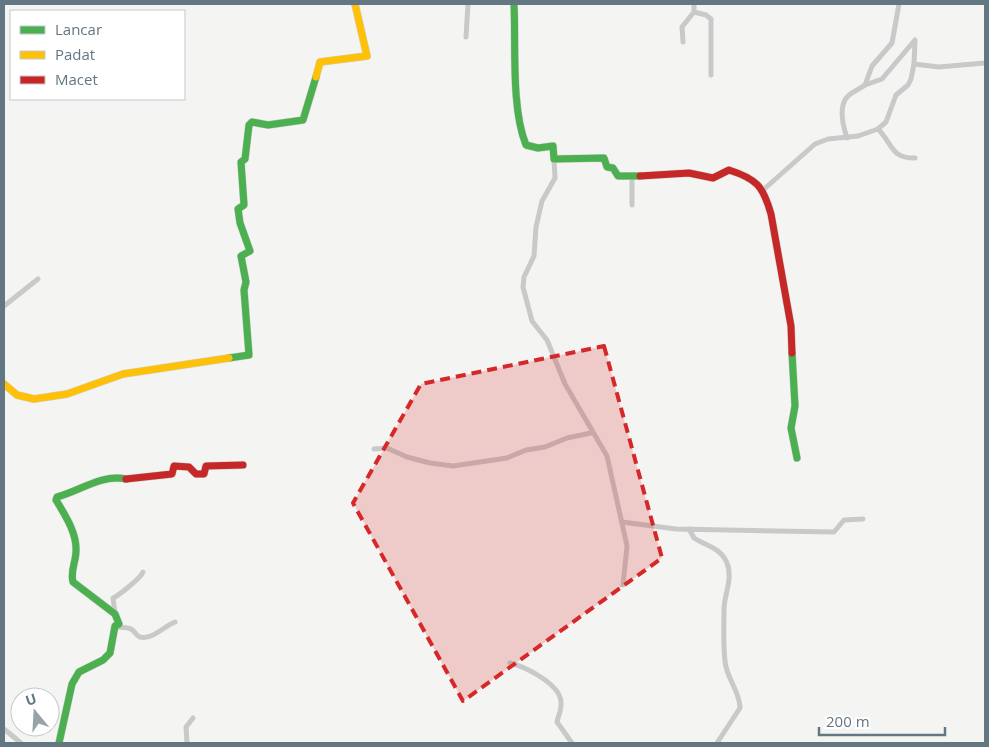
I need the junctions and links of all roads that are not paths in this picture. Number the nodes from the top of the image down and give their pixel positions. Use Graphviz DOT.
graph roads {
  1 [pos="355,4"];
  2 [pos="468,4"];
  3 [pos="514,4"];
  4 [pos="694,4"];
  5 [pos="899,4"];
  6 [pos="694,12"];
  7 [pos="466,38"];
  8 [pos="683,42"];
  9 [pos="985,63"];
  10 [pos="914,64"];
  11 [pos="711,75"];
  12 [pos="865,85"];
  13 [pos="878,129"];
  14 [pos="847,138"];
  15 [pos="554,158"];
  16 [pos="915,158"];
  17 [pos="632,176"];
  18 [pos="762,191"];
  19 [pos="632,205"];
  20 [pos="38,280"];
  21 [pos="4,306"];
  22 [pos="4,384"];
  23 [pos="592,433"];
  24 [pos="374,448"];
  25 [pos="797,458"];
  26 [pos="243,465"];
  27 [pos="862,519"];
  28 [pos="622,522"];
  29 [pos="689,529"];
  30 [pos="143,572"];
  31 [pos="623,585"];
  32 [pos="115,614"];
  33 [pos="175,622"];
  34 [pos="115,626"];
  35 [pos="510,663"];
  36 [pos="193,718"];
  37 [pos="4,729"];
  38 [pos="21,743"];
  39 [pos="59,743"];
  40 [pos="187,743"];
  41 [pos="572,743"];
  42 [pos="716,743"];
  1 -- 22 [label="street"];
  2 -- 7 [label="street"];
  3 -- 15 [label="street"];
  4 -- 6 [label="street"];
  5 -- 12 [label="street"];
  6 -- 8 [label="street"];
  6 -- 11 [label="street"];
  9 -- 10 [label="street"];
  10 -- 12 [label="street"];
  10 -- 13 [label="street"];
  12 -- 14 [label="street"];
  13 -- 14 [label="street"];
  13 -- 16 [label="street"];
  14 -- 18 [label="street"];
  15 -- 17 [label="street"];
  15 -- 23 [label="street"];
  17 -- 18 [label="street"];
  17 -- 19 [label="street"];
  18 -- 25 [label="street"];
  20 -- 21 [label="street"];
  23 -- 24 [label="street"];
  23 -- 28 [label="street"];
  26 -- 32 [label="street"];
  27 -- 29 [label="street"];
  28 -- 29 [label="street"];
  28 -- 31 [label="street"];
  29 -- 42 [label="street"];
  30 -- 32 [label="street"];
  32 -- 34 [label="street"];
  33 -- 34 [label="street"];
  34 -- 39 [label="street"];
  35 -- 41 [label="street"];
  36 -- 40 [label="street"];
  37 -- 38 [label="street"];
}
